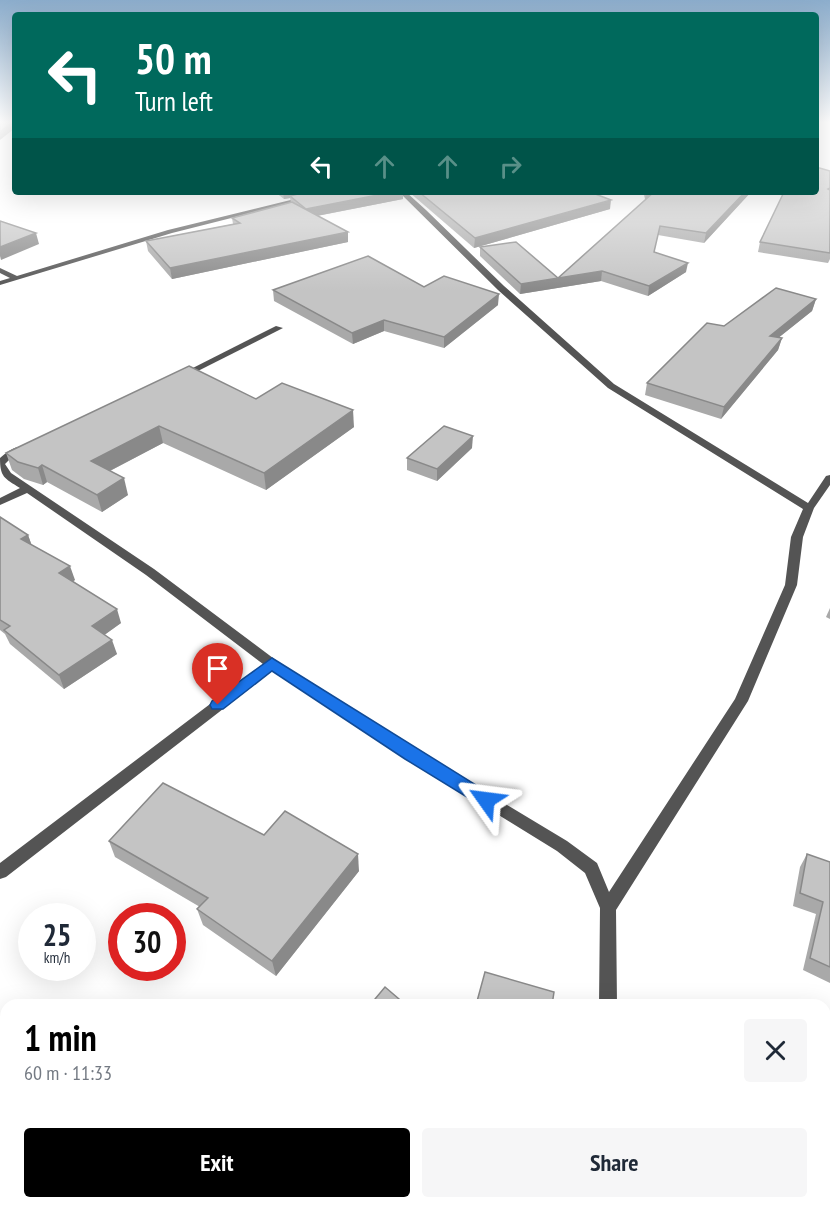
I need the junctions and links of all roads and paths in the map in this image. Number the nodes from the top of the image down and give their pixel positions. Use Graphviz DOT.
graph roads {
  1 [pos="319,195"];
  2 [pos="405,195"];
  3 [pos="0,270"];
  4 [pos="14,277"];
  5 [pos="0,283"];
  6 [pos="279,328"];
  7 [pos="169,381"];
  8 [pos="32,444"];
  9 [pos="830,478"];
  10 [pos="27,489"];
  11 [pos="0,502"];
  12 [pos="809,508"];
  13 [pos="272,664"];
  14 [pos="0,872"];
  15 [pos="608,908"];
  16 [pos="608,999"];
  1 -- 4 [label="street"];
  2 -- 12 [label="street"];
  3 -- 4 [label="street"];
  4 -- 5 [label="street"];
  6 -- 7 [label="street"];
  8 -- 10 [label="street"];
  9 -- 12 [label="street"];
  10 -- 11 [label="street"];
  10 -- 13 [label="street"];
  12 -- 15 [label="street"];
  13 -- 14 [label="street"];
  13 -- 15 [label="street"];
  15 -- 16 [label="street"];
}
